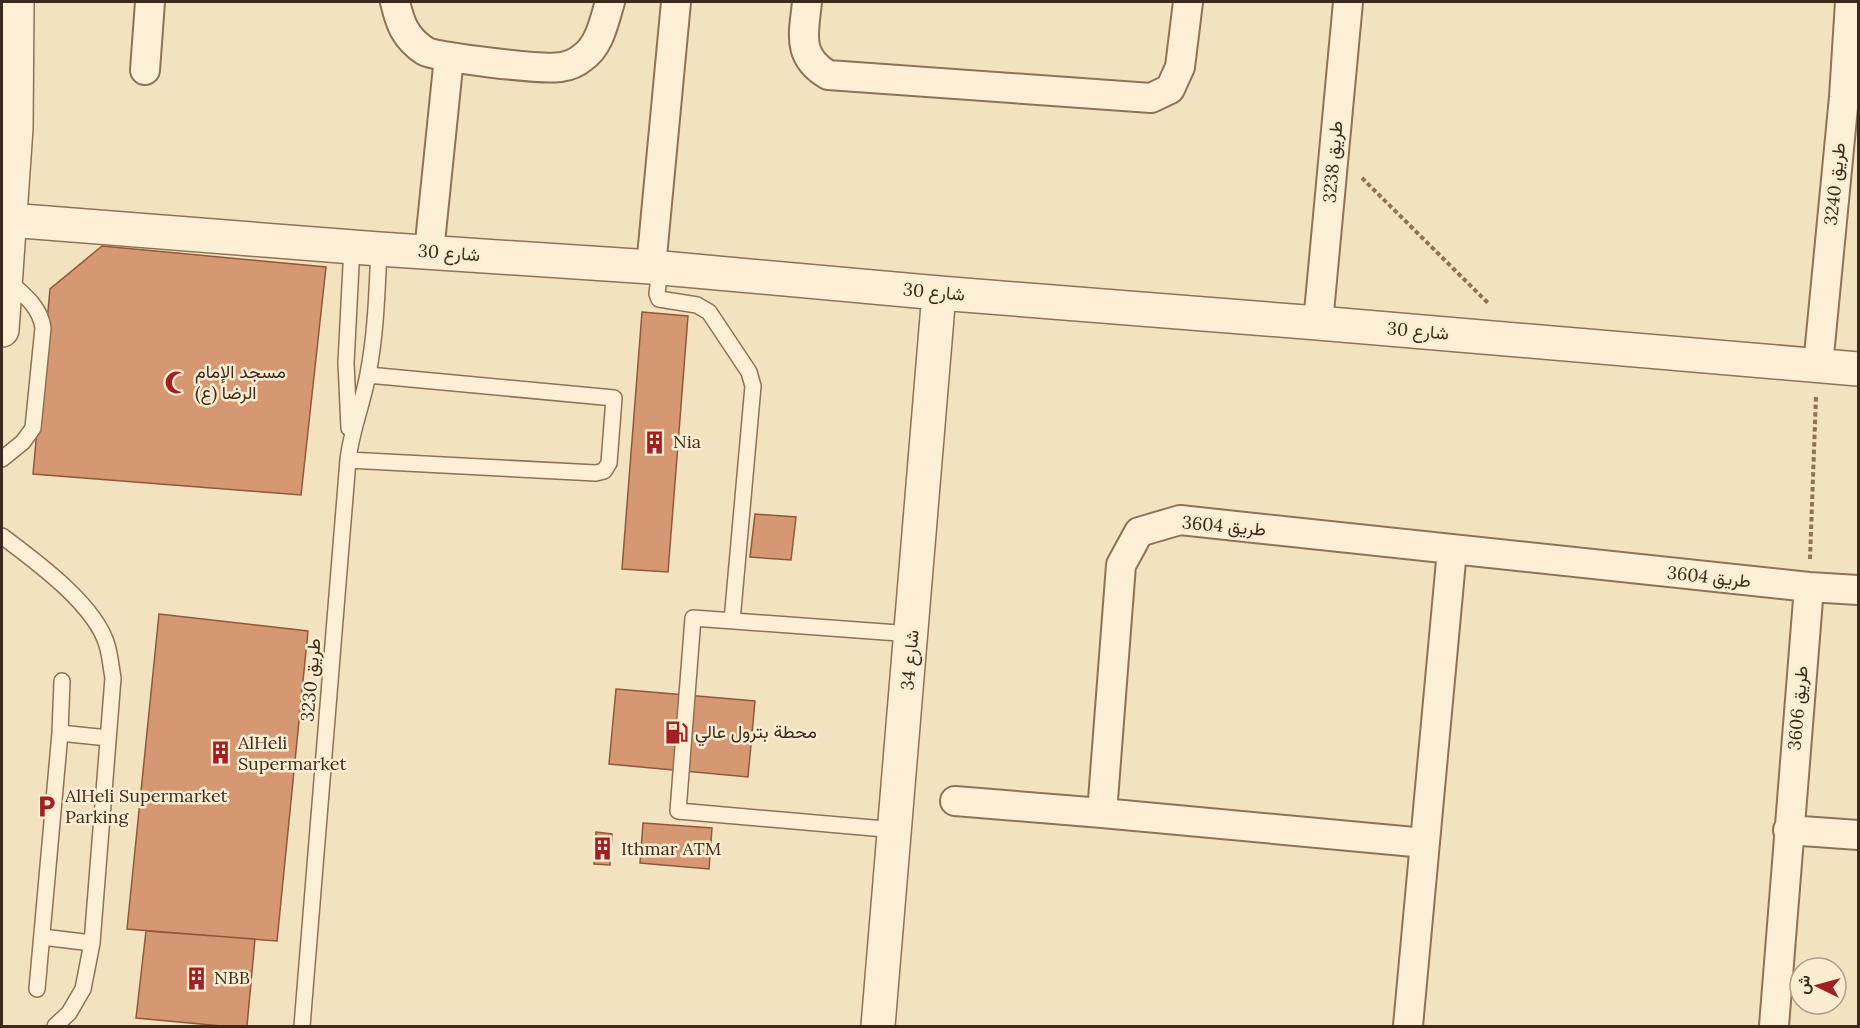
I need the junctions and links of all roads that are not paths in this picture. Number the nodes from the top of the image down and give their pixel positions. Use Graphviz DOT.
graph roads {
  1 [pos="17,2"];
  2 [pos="150,2"];
  3 [pos="395,2"];
  4 [pos="610,2"];
  5 [pos="676,2"];
  6 [pos="807,2"];
  7 [pos="1188,2"];
  8 [pos="1348,2"];
  9 [pos="1850,2"];
  10 [pos="449,57"];
  11 [pos="145,70"];
  12 [pos="9,128"];
  13 [pos="9,220"];
  14 [pos="366,248"];
  15 [pos="429,252"];
  16 [pos="655,267"];
  17 [pos="4,279"];
  18 [pos="939,293"];
  19 [pos="1318,323"];
  20 [pos="2,330"];
  21 [pos="1818,366"];
  22 [pos="1858,369"];
  23 [pos="368,375"];
  24 [pos="350,443"];
  25 [pos="2,459"];
  26 [pos="348,460"];
  27 [pos="2,536"];
  28 [pos="1452,550"];
  29 [pos="1809,587"];
  30 [pos="1858,590"];
  31 [pos="732,621"];
  32 [pos="912,634"];
  33 [pos="62,681"];
  34 [pos="60,733"];
  35 [pos="108,738"];
  36 [pos="956,801"];
  37 [pos="1102,813"];
  38 [pos="896,830"];
  39 [pos="1788,830"];
  40 [pos="1858,835"];
  41 [pos="1425,843"];
  42 [pos="42,937"];
  43 [pos="92,943"];
  44 [pos="37,989"];
  45 [pos="55,1026"];
  46 [pos="302,1026"];
  47 [pos="878,1026"];
  48 [pos="1408,1026"];
  49 [pos="1774,1026"];
  1 -- 12 [label="street"];
  2 -- 11 [label="street"];
  3 -- 10 [label="street"];
  4 -- 10 [label="street"];
  5 -- 16 [label="street"];
  6 -- 7 [label="street"];
  8 -- 19 [label="street, طريق 3238"];
  9 -- 21 [label="street, طريق 3240"];
  10 -- 15 [label="street"];
  12 -- 13 [label="street"];
  13 -- 14 [label="street, شارع 30"];
  13 -- 17 [label="street"];
  14 -- 15 [label="street, شارع 30"];
  14 -- 23 [label="lane, طريق 3230"];
  14 -- 24 [label="lane, طريق 3230"];
  15 -- 16 [label="street, شارع 30"];
  16 -- 18 [label="street, شارع 30"];
  16 -- 31 [label="lane"];
  17 -- 20 [label="street"];
  17 -- 25 [label="lane"];
  18 -- 19 [label="street, شارع 30"];
  18 -- 32 [label="street, شارع 34"];
  19 -- 21 [label="street, شارع 30"];
  21 -- 22 [label="street, شارع 30"];
  23 -- 24 [label="lane, طريق 3230"];
  23 -- 26 [label="lane"];
  24 -- 26 [label="lane, طريق 3230"];
  26 -- 46 [label="lane, طريق 3230"];
  27 -- 35 [label="lane"];
  28 -- 29 [label="street, طريق 3604"];
  28 -- 37 [label="street, طريق 3604"];
  28 -- 41 [label="street"];
  29 -- 30 [label="street, طريق 3604"];
  29 -- 39 [label="street, طريق 3606"];
  31 -- 32 [label="lane"];
  31 -- 38 [label="lane"];
  32 -- 38 [label="street, شارع 34"];
  33 -- 34 [label="lane"];
  34 -- 35 [label="lane"];
  34 -- 42 [label="lane"];
  35 -- 43 [label="lane"];
  36 -- 37 [label="street"];
  37 -- 41 [label="street"];
  38 -- 47 [label="street, شارع 34"];
  39 -- 40 [label="street"];
  39 -- 49 [label="street, طريق 3606"];
  41 -- 48 [label="street"];
  42 -- 43 [label="lane"];
  42 -- 44 [label="lane"];
  43 -- 45 [label="lane"];
}
